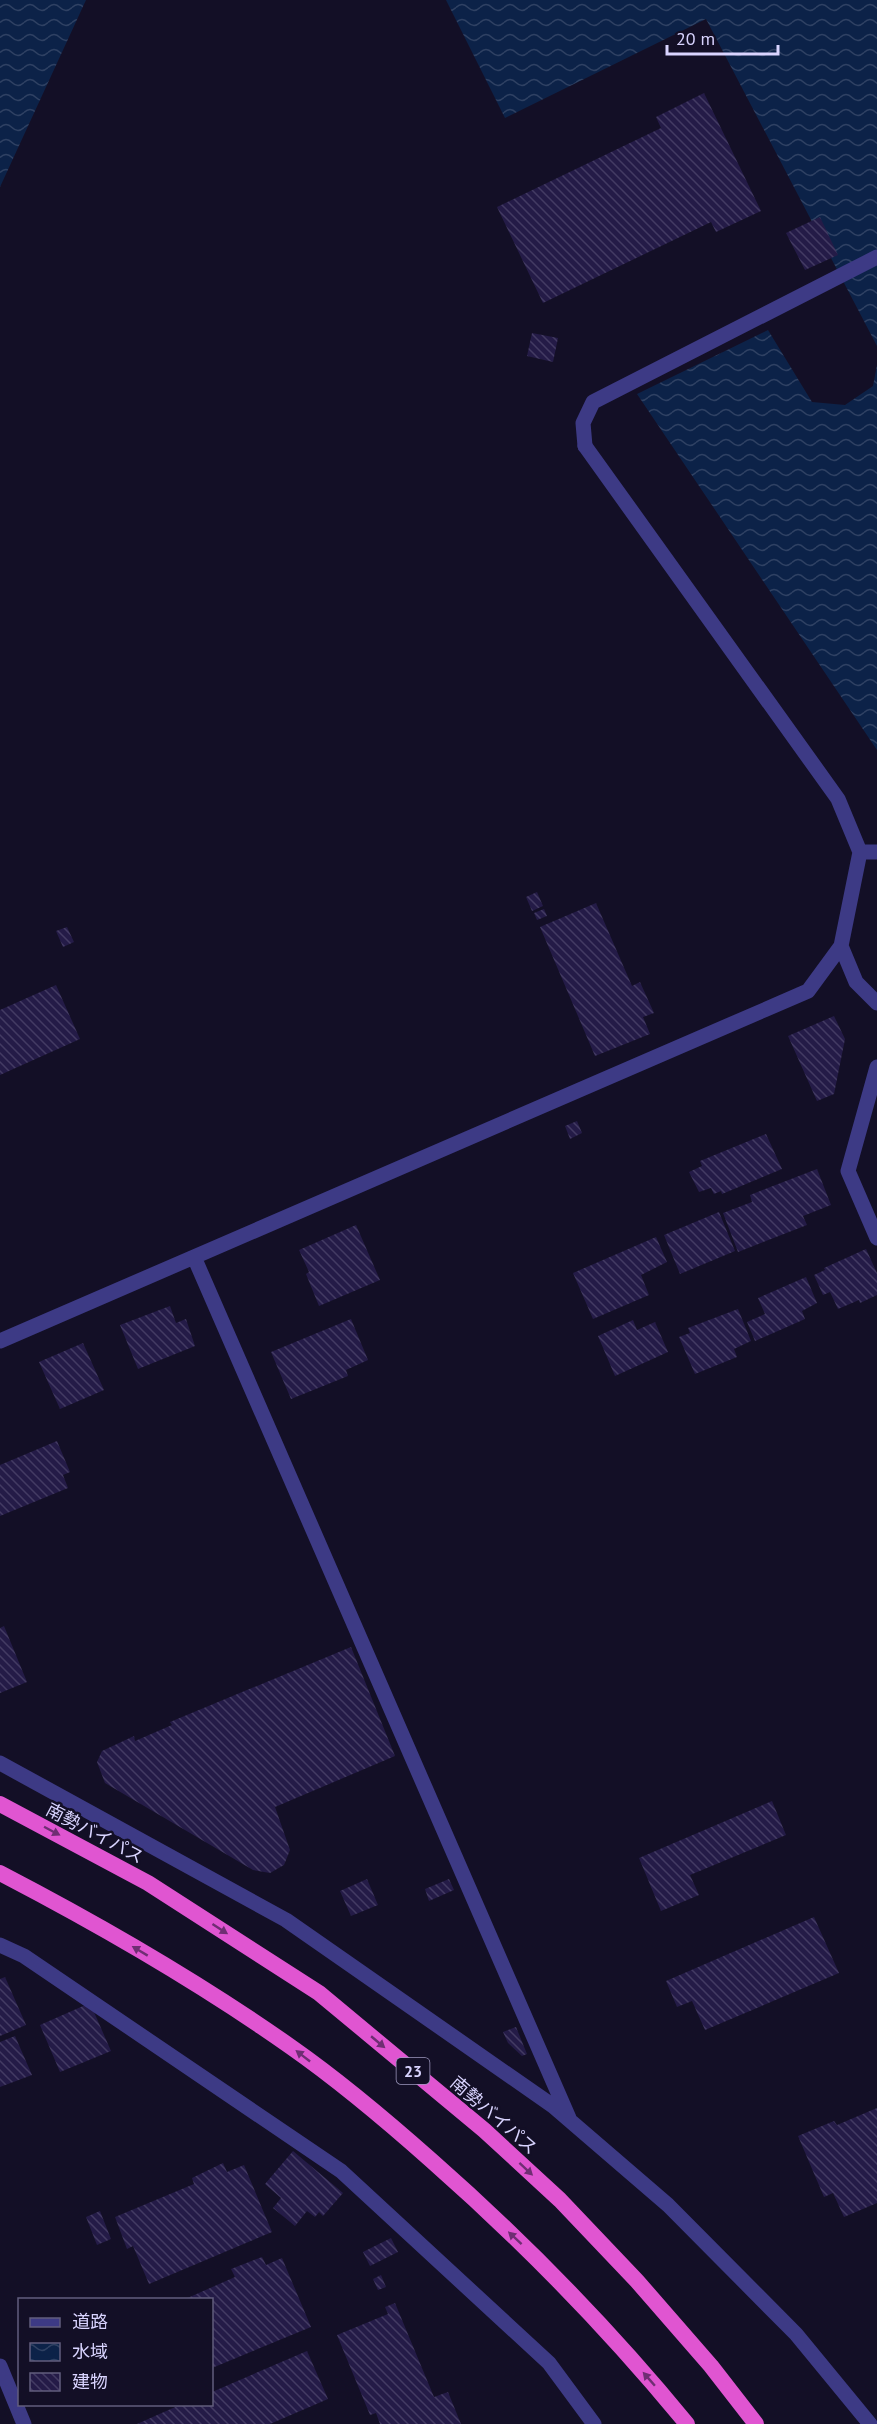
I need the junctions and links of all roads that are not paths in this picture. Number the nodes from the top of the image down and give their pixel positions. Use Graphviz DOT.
graph roads {
  1 [pos="877,257"];
  2 [pos="860,852"];
  3 [pos="877,852"];
  4 [pos="841,946"];
  5 [pos="877,1003"];
  6 [pos="877,1068"];
  7 [pos="877,1238"];
  8 [pos="194,1257"];
  9 [pos="0,1341"];
  10 [pos="0,1763"];
  11 [pos="0,1804"];
  12 [pos="0,1873"];
  13 [pos="0,1945"];
  14 [pos="571,2122"];
  15 [pos="0,2366"];
  16 [pos="24,2424"];
  17 [pos="594,2424"];
  18 [pos="687,2424"];
  19 [pos="756,2424"];
  20 [pos="870,2424"];
  1 -- 2 [label="street"];
  2 -- 3 [label="street"];
  2 -- 4 [label="street"];
  4 -- 5 [label="street"];
  4 -- 8 [label="street"];
  6 -- 7 [label="street"];
  8 -- 9 [label="street"];
  8 -- 14 [label="street"];
  10 -- 14 [label="street"];
  11 -- 19 [label="highway, 南勢バイパス / 23, one-way"];
  18 -- 12 [label="highway, one-way"];
  13 -- 17 [label="street"];
  14 -- 20 [label="street"];
  15 -- 16 [label="street"];
}
